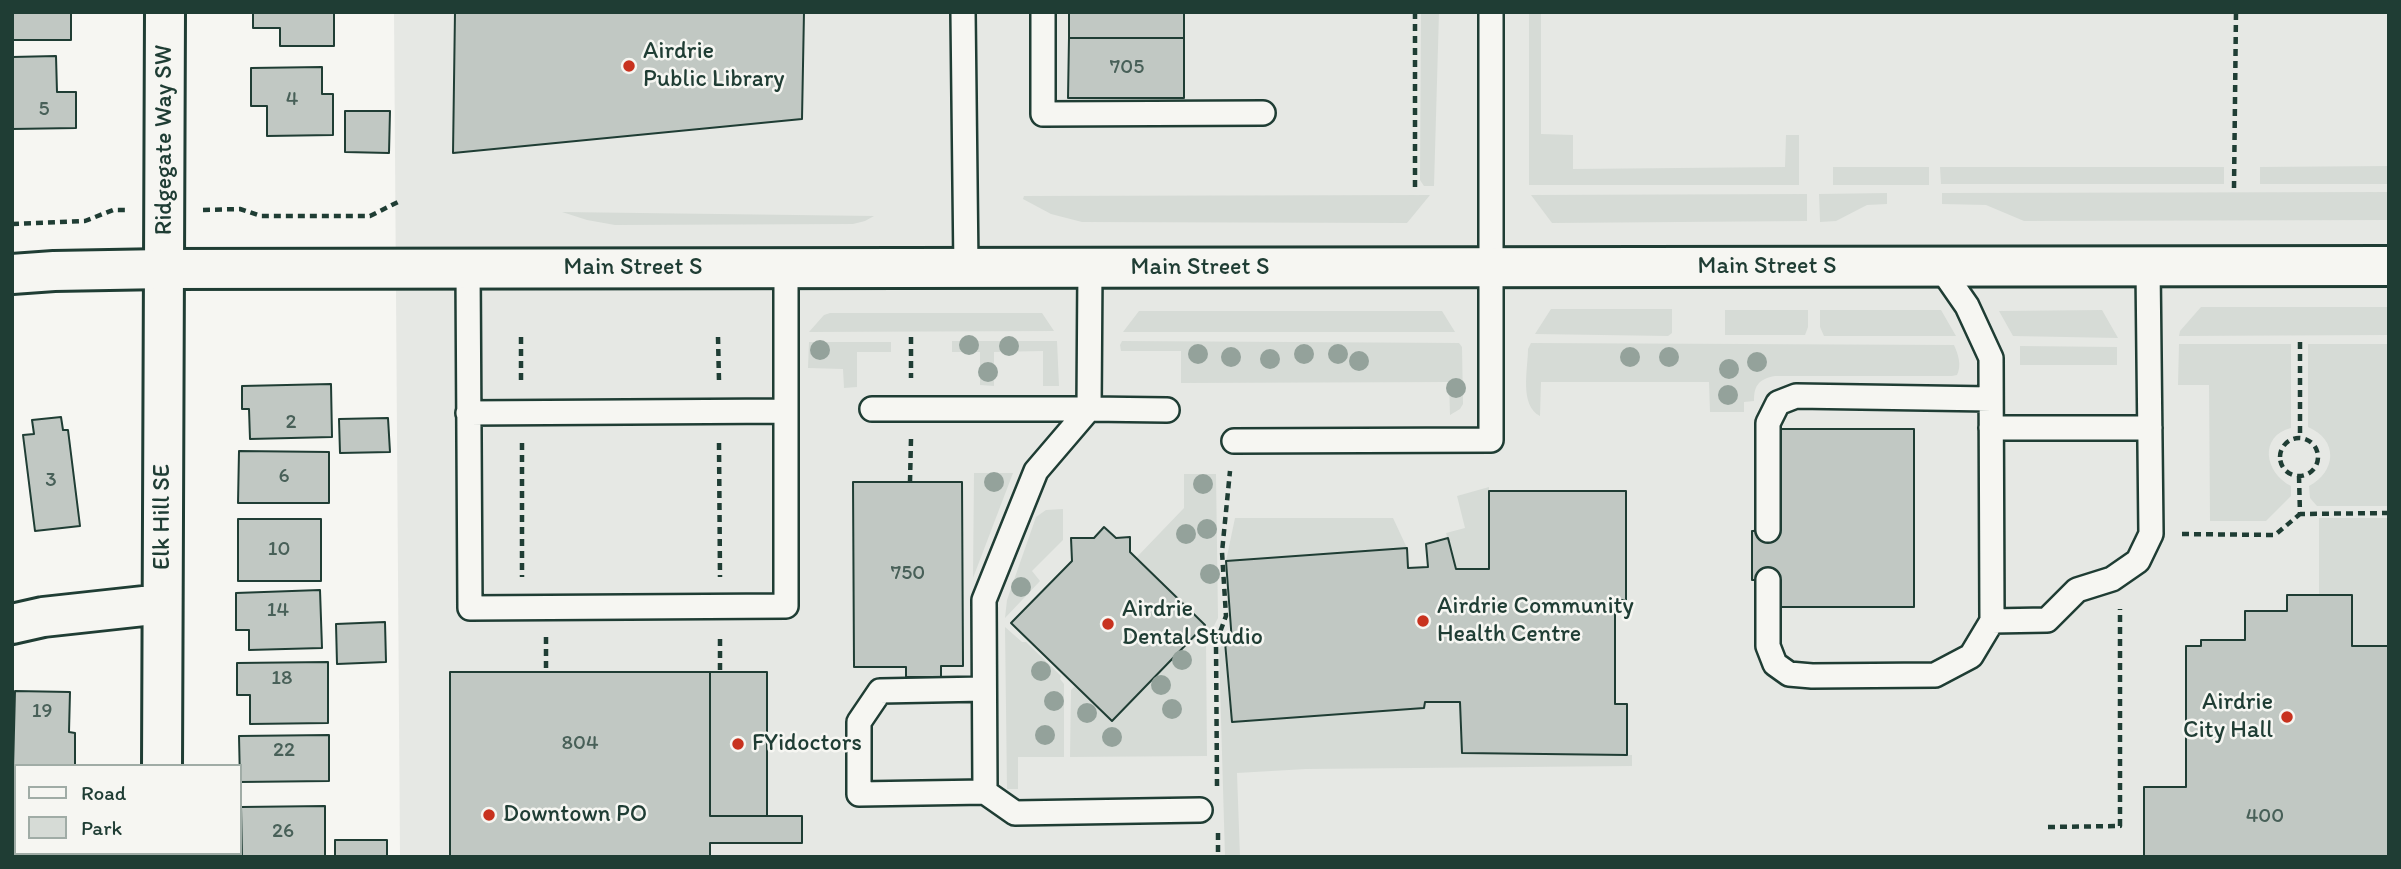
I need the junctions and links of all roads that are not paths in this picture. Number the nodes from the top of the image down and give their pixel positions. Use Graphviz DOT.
graph roads {
  1 [pos="165,12"];
  2 [pos="963,12"];
  3 [pos="1044,12"];
  4 [pos="1491,12"];
  5 [pos="1263,113"];
  6 [pos="2389,266"];
  7 [pos="1490,267"];
  8 [pos="1940,267"];
  9 [pos="2148,267"];
  10 [pos="468,268"];
  11 [pos="786,268"];
  12 [pos="966,268"];
  13 [pos="1090,268"];
  14 [pos="164,269"];
  15 [pos="12,274"];
  16 [pos="1991,399"];
  17 [pos="872,409"];
  18 [pos="1089,409"];
  19 [pos="1167,410"];
  20 [pos="786,411"];
  21 [pos="468,413"];
  22 [pos="1991,428"];
  23 [pos="2150,429"];
  24 [pos="1234,441"];
  25 [pos="1768,530"];
  26 [pos="1768,580"];
  27 [pos="162,604"];
  28 [pos="1992,621"];
  29 [pos="12,624"];
  30 [pos="985,689"];
  31 [pos="162,764"];
  32 [pos="985,792"];
  33 [pos="1200,810"];
  1 -- 14 [label="main road, Ridgegate Way SW"];
  2 -- 12 [label="lane"];
  3 -- 5 [label="lane"];
  4 -- 7 [label="lane"];
  6 -- 9 [label="main road, Main Street S"];
  7 -- 8 [label="main road, Main Street S"];
  7 -- 13 [label="main road, Main Street S"];
  7 -- 24 [label="lane"];
  8 -- 9 [label="main road, Main Street S"];
  8 -- 16 [label="lane"];
  9 -- 23 [label="lane"];
  10 -- 11 [label="main road, Main Street S"];
  10 -- 14 [label="main road, Main Street S"];
  10 -- 21 [label="lane"];
  11 -- 12 [label="main road, Main Street S"];
  11 -- 20 [label="lane"];
  12 -- 13 [label="main road, Main Street S"];
  13 -- 18 [label="lane"];
  14 -- 15 [label="main road, Main Street S"];
  14 -- 27 [label="main road, Elk Hill SE"];
  16 -- 22 [label="lane"];
  16 -- 25 [label="lane"];
  17 -- 18 [label="lane"];
  18 -- 19 [label="lane"];
  18 -- 30 [label="lane"];
  20 -- 21 [label="lane"];
  20 -- 21 [label="lane"];
  22 -- 23 [label="lane"];
  22 -- 28 [label="lane"];
  23 -- 28 [label="lane"];
  26 -- 28 [label="lane"];
  27 -- 29 [label="main road"];
  27 -- 31 [label="main road, Elk Hill SE"];
  30 -- 32 [label="lane"];
  30 -- 32 [label="lane"];
  32 -- 33 [label="lane"];
}
